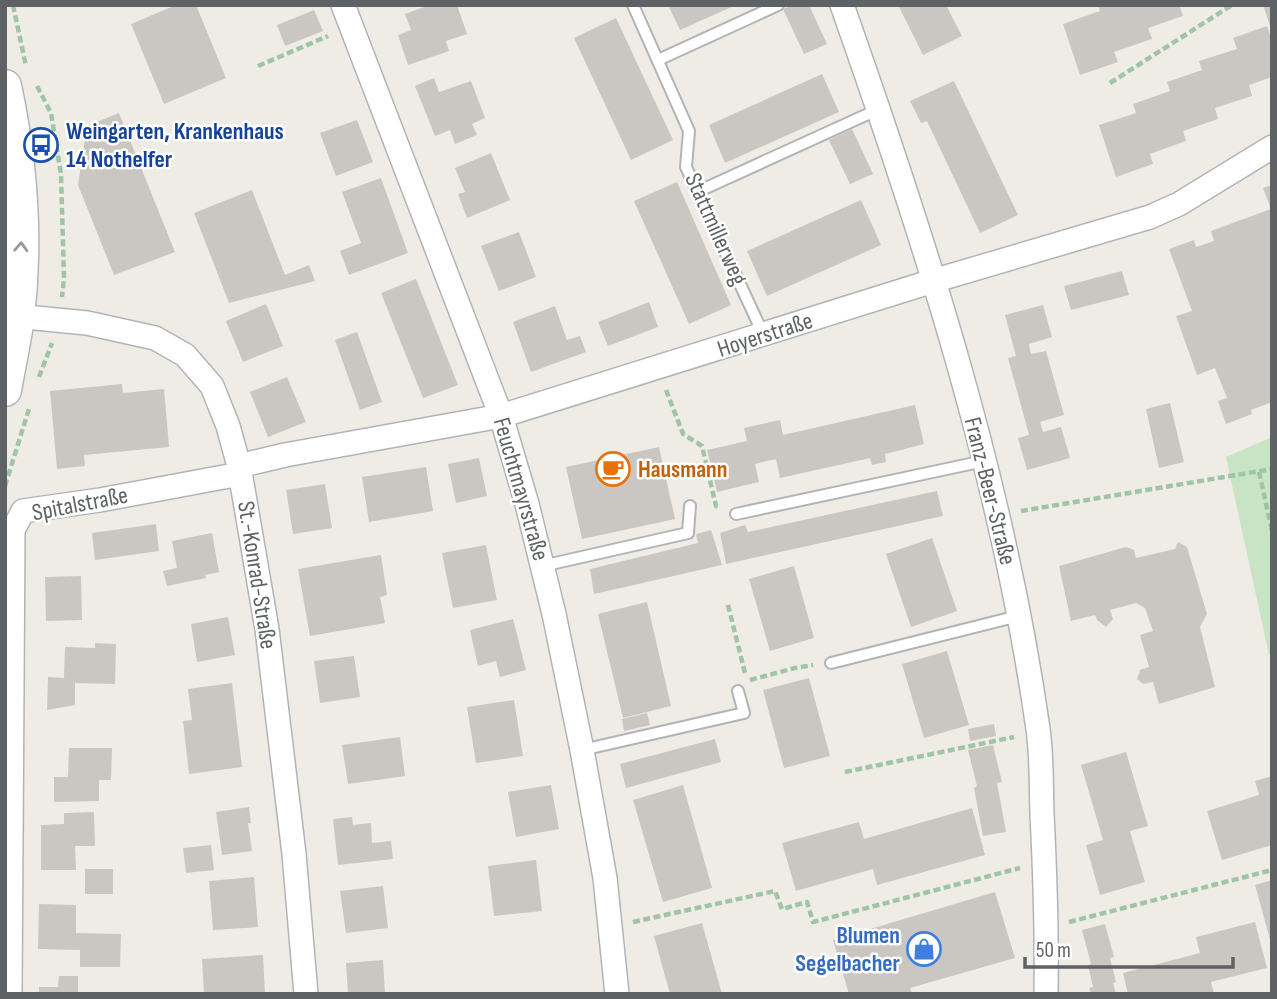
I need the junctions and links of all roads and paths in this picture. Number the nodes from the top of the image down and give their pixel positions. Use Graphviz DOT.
graph roads {
  1 [pos="633,5"];
  2 [pos="778,5"];
  3 [pos="842,5"];
  4 [pos="1232,5"];
  5 [pos="347,15"];
  6 [pos="658,60"];
  7 [pos="258,66"];
  8 [pos="1110,83"];
  9 [pos="5,86"];
  10 [pos="879,109"];
  11 [pos="1272,147"];
  12 [pos="698,192"];
  13 [pos="933,281"];
  14 [pos="12,315"];
  15 [pos="60,319"];
  16 [pos="764,336"];
  17 [pos="659,368"];
  18 [pos="38,383"];
  19 [pos="17,399"];
  20 [pos="501,416"];
  21 [pos="984,461"];
  22 [pos="1272,469"];
  23 [pos="240,470"];
  24 [pos="1259,472"];
  25 [pos="5,486"];
  26 [pos="690,506"];
  27 [pos="736,514"];
  28 [pos="999,514"];
  29 [pos="1272,531"];
  30 [pos="542,566"];
  31 [pos="728,605"];
  32 [pos="1018,616"];
  33 [pos="831,663"];
  34 [pos="795,668"];
  35 [pos="738,691"];
  36 [pos="1039,732"];
  37 [pos="582,750"];
  38 [pos="845,772"];
  39 [pos="1044,861"];
  40 [pos="1272,870"];
  41 [pos="610,927"];
  42 [pos="1048,928"];
  43 [pos="10,994"];
  44 [pos="306,994"];
  45 [pos="617,994"];
  46 [pos="1046,994"];
  1 -- 6 [label="lane, Stattmillerweg"];
  2 -- 6 [label="lane"];
  3 -- 10 [label="street, Franz-Beer-Straße"];
  4 -- 8 [label="path"];
  5 -- 7 [label="path"];
  5 -- 20 [label="street, Feuchtmayrstraße"];
  6 -- 12 [label="lane, Stattmillerweg"];
  14 -- 9 [label="main road, one-way"];
  10 -- 12 [label="lane"];
  10 -- 13 [label="street, Franz-Beer-Straße"];
  11 -- 13 [label="street, Hoyerstraße"];
  12 -- 16 [label="lane, Stattmillerweg"];
  13 -- 16 [label="street, Hoyerstraße"];
  13 -- 21 [label="street, Franz-Beer-Straße"];
  14 -- 15 [label="street, St.-Konrad-Straße"];
  14 -- 19 [label="main road"];
  15 -- 18 [label="path"];
  15 -- 23 [label="street, St.-Konrad-Straße"];
  16 -- 17 [label="street, Hoyerstraße"];
  17 -- 20 [label="street, Hoyerstraße"];
  17 -- 27 [label="path"];
  19 -- 25 [label="path"];
  20 -- 23 [label="street, Hoyerstraße"];
  20 -- 30 [label="street, Feuchtmayrstraße"];
  21 -- 27 [label="lane"];
  21 -- 28 [label="street, Franz-Beer-Straße"];
  22 -- 24 [label="path"];
  23 -- 43 [label="street, Spitalstraße"];
  23 -- 44 [label="street, St.-Konrad-Straße"];
  24 -- 28 [label="path"];
  24 -- 29 [label="path"];
  26 -- 30 [label="lane"];
  28 -- 32 [label="street, Franz-Beer-Straße"];
  30 -- 37 [label="street, Feuchtmayrstraße"];
  31 -- 34 [label="path"];
  32 -- 33 [label="lane"];
  32 -- 36 [label="street, Franz-Beer-Straße"];
  35 -- 37 [label="lane"];
  36 -- 38 [label="path"];
  36 -- 39 [label="street, Franz-Beer-Straße"];
  37 -- 41 [label="street, Feuchtmayrstraße"];
  39 -- 41 [label="path"];
  39 -- 42 [label="street, Franz-Beer-Straße"];
  40 -- 42 [label="path"];
  41 -- 45 [label="street, Feuchtmayrstraße"];
  42 -- 46 [label="street, Franz-Beer-Straße"];
}
